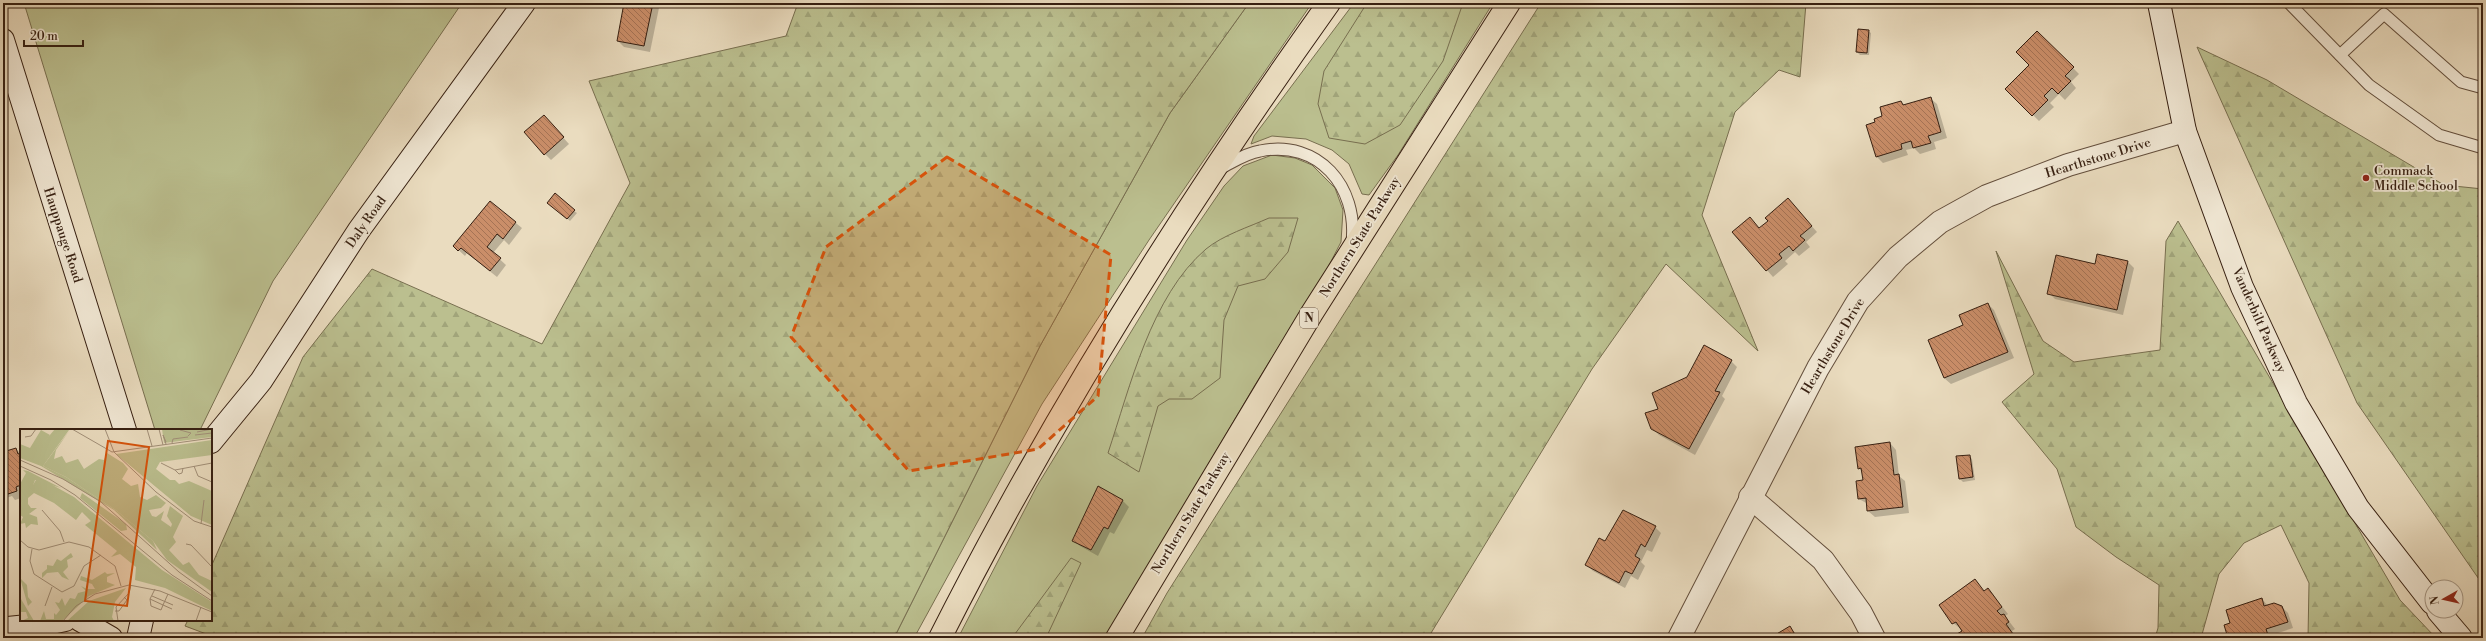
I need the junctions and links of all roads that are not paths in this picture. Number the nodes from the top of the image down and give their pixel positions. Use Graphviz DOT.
graph roads {
  1 [pos="524,3"];
  2 [pos="1328,3"];
  3 [pos="1509,3"];
  4 [pos="2159,3"];
  5 [pos="2289,3"];
  6 [pos="3,40"];
  7 [pos="2340,55"];
  8 [pos="2483,88"];
  9 [pos="2185,132"];
  10 [pos="2483,148"];
  11 [pos="1213,172"];
  12 [pos="1351,253"];
  13 [pos="125,429"];
  14 [pos="212,441"];
  15 [pos="1750,497"];
  16 [pos="2424,593"];
  17 [pos="2445,619"];
  18 [pos="56,621"];
  19 [pos="82,621"];
  20 [pos="142,621"];
  21 [pos="11,626"];
  22 [pos="111,638"];
  23 [pos="138,638"];
  24 [pos="940,638"];
  25 [pos="1117,638"];
  26 [pos="1679,638"];
  27 [pos="1874,638"];
  28 [pos="2461,638"];
  1 -- 14 [label="street, Daly Road"];
  2 -- 11 [label="highway"];
  3 -- 12 [label="highway, Northern State Parkway / N"];
  4 -- 9 [label="street, Vanderbilt Parkway"];
  5 -- 7 [label="lane"];
  6 -- 13 [label="street, Hauppauge Road"];
  7 -- 8 [label="lane"];
  7 -- 10 [label="lane"];
  9 -- 15 [label="street, Hearthstone Drive"];
  9 -- 16 [label="street, Vanderbilt Parkway"];
  11 -- 12 [label="lane"];
  11 -- 24 [label="highway"];
  12 -- 25 [label="highway, Northern State Parkway / N"];
  15 -- 26 [label="street, Hearthstone Drive"];
  15 -- 27 [label="street"];
  17 -- 28 [label="street"];
  18 -- 21 [label="street"];
  19 -- 22 [label="street"];
  20 -- 23 [label="street"];
}
